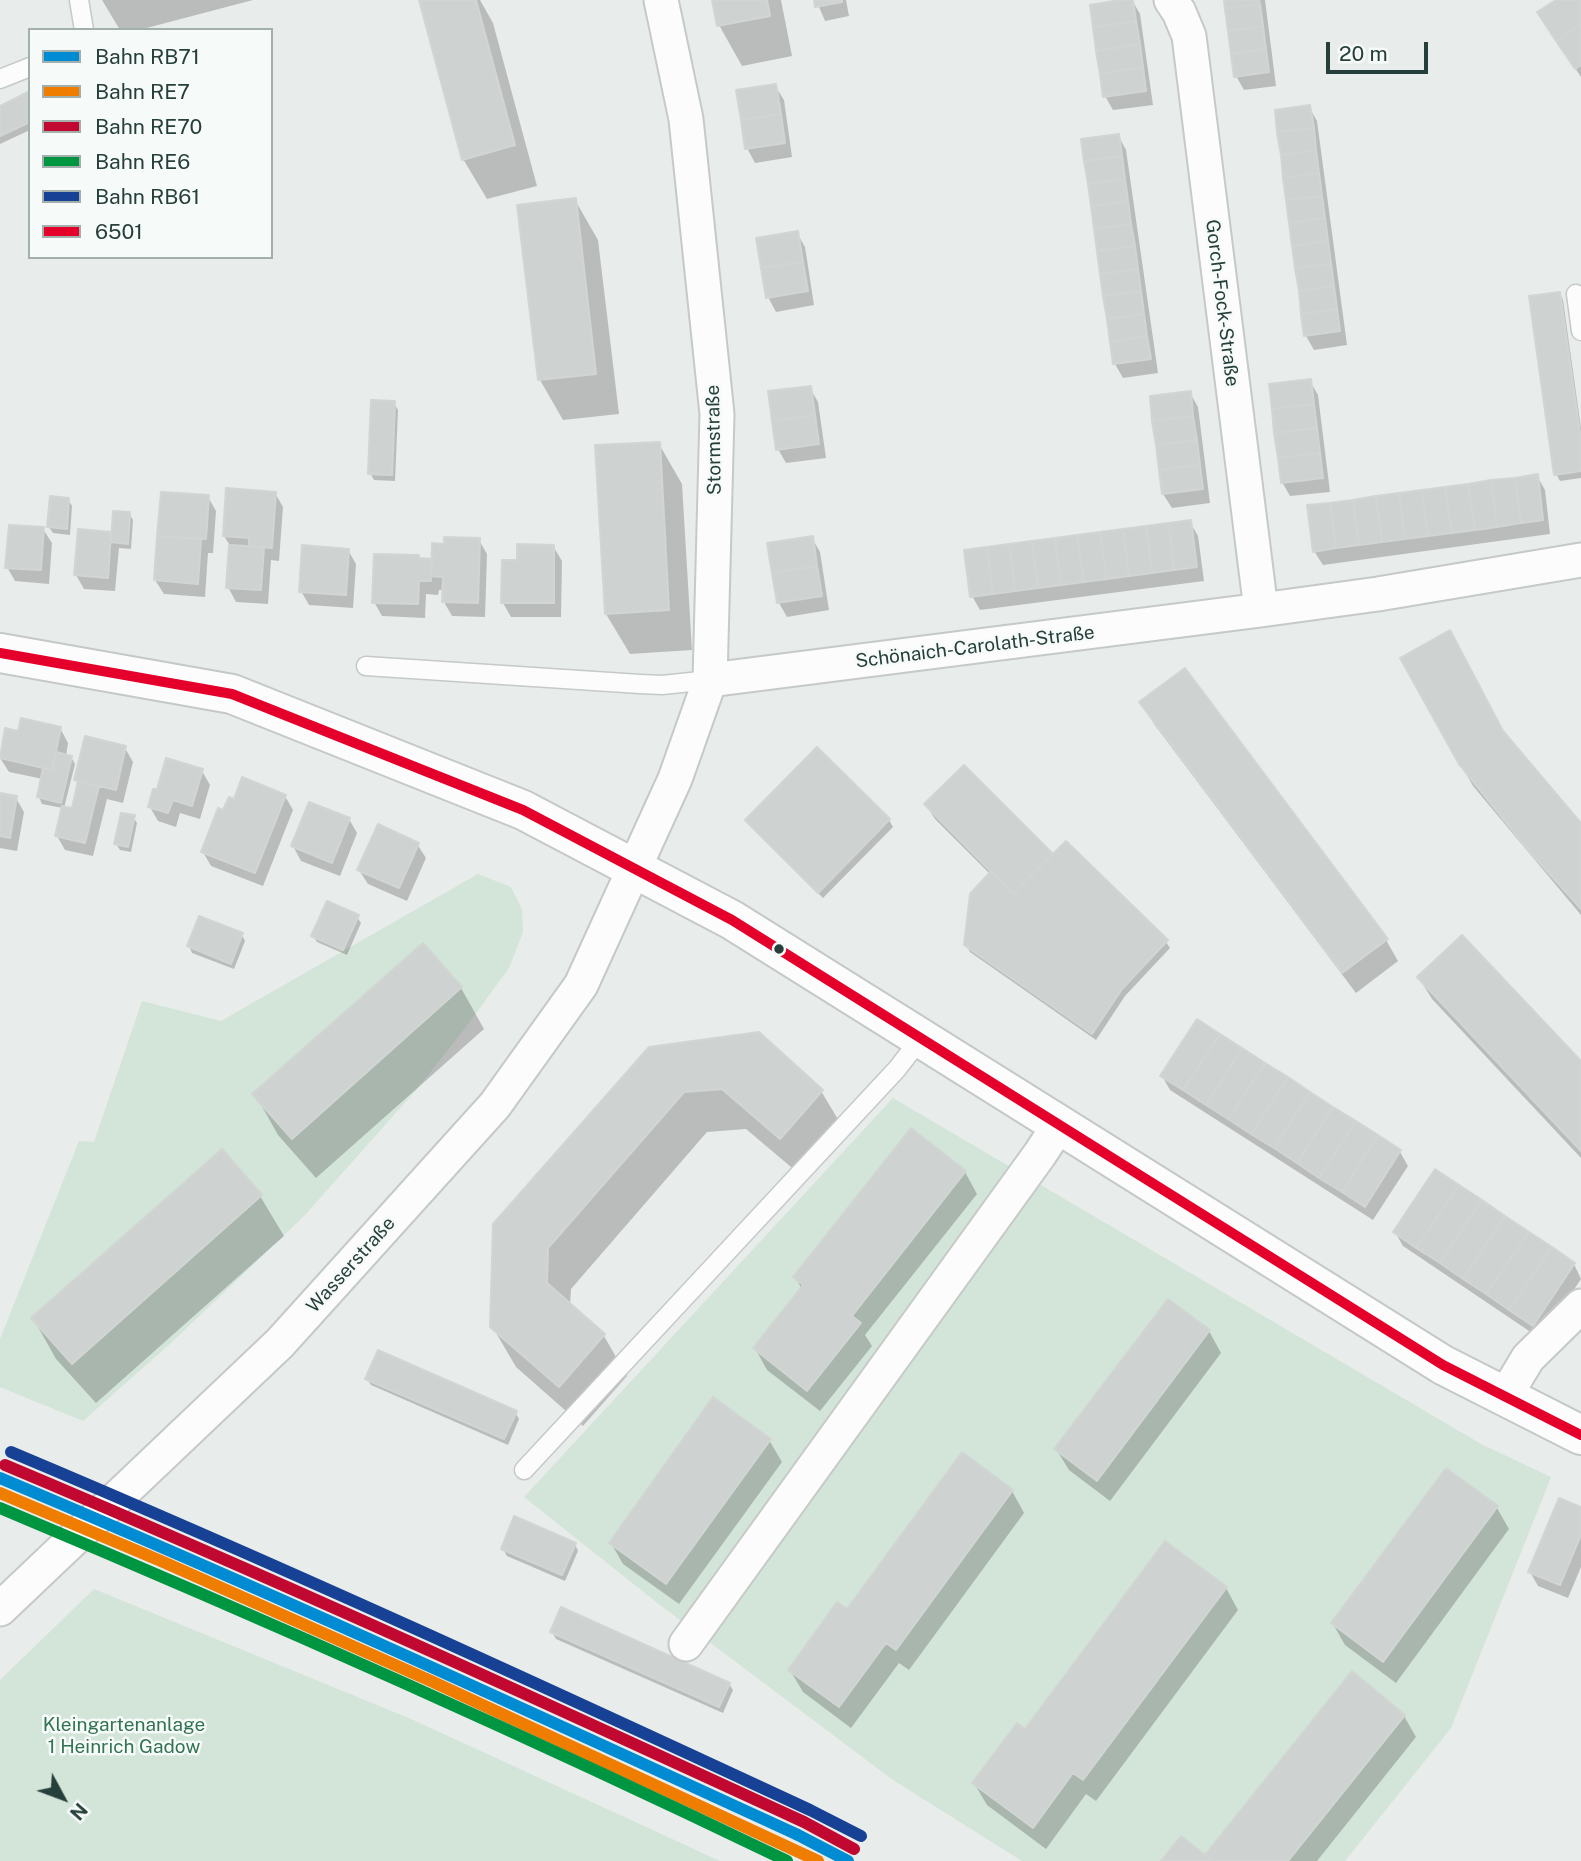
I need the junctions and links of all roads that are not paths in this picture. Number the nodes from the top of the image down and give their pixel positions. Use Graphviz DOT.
graph roads {
  1 [pos="79,0"];
  2 [pos="661,0"];
  3 [pos="1171,0"];
  4 [pos="85,28"];
  5 [pos="28,68"];
  6 [pos="0,79"];
  7 [pos="1576,294"];
  8 [pos="1581,331"];
  9 [pos="1581,560"];
  10 [pos="1261,610"];
  11 [pos="0,653"];
  12 [pos="366,666"];
  13 [pos="710,680"];
  14 [pos="635,869"];
  15 [pos="920,1038"];
  16 [pos="1059,1125"];
  17 [pos="1581,1306"];
  18 [pos="1504,1398"];
  19 [pos="1581,1435"];
  20 [pos="524,1469"];
  21 [pos="0,1609"];
  22 [pos="686,1644"];
  1 -- 4 [label="lane"];
  2 -- 13 [label="street, Stormstraße"];
  3 -- 10 [label="street, Gorch-Fock-Straße"];
  5 -- 6 [label="lane"];
  7 -- 8 [label="lane"];
  9 -- 10 [label="street, Schönaich-Carolath-Straße"];
  10 -- 13 [label="street, Schönaich-Carolath-Straße"];
  11 -- 14 [label="street"];
  12 -- 13 [label="lane, Schönaich-Carolath-Straße"];
  13 -- 14 [label="street, Stormstraße"];
  14 -- 15 [label="street"];
  14 -- 21 [label="street, Wasserstraße"];
  15 -- 16 [label="street"];
  15 -- 20 [label="lane"];
  16 -- 18 [label="street"];
  16 -- 22 [label="street"];
  17 -- 18 [label="street"];
  18 -- 19 [label="street"];
}
